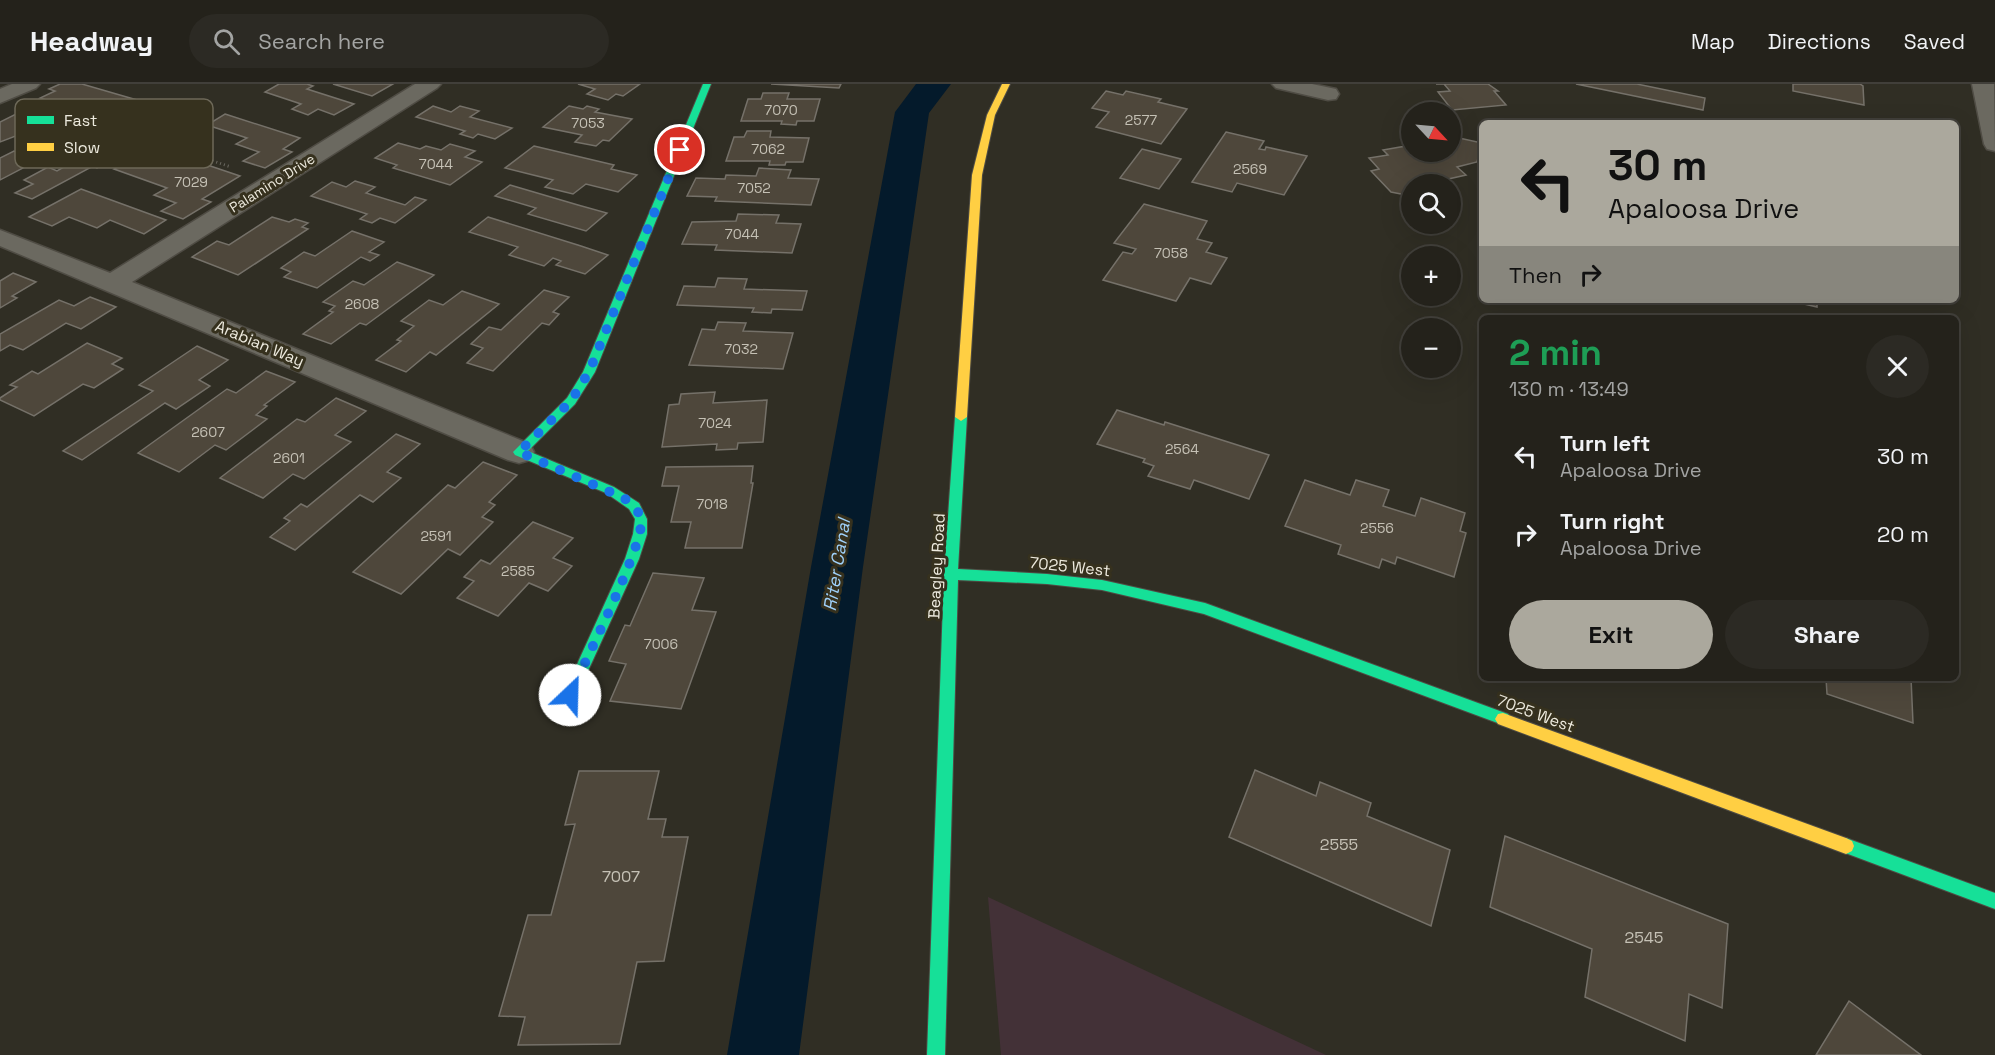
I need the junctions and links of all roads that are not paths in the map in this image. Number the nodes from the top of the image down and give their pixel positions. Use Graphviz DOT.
graph roads {
  1 [pos="29,84"];
  2 [pos="430,84"];
  3 [pos="707,84"];
  4 [pos="1006,84"];
  5 [pos="1283,84"];
  6 [pos="1983,84"];
  7 [pos="1328,94"];
  8 [pos="4,95"];
  9 [pos="1995,144"];
  10 [pos="0,237"];
  11 [pos="114,282"];
  12 [pos="519,452"];
  13 [pos="951,574"];
  14 [pos="570,695"];
  15 [pos="1995,901"];
  16 [pos="936,1055"];
  1 -- 8 [label="street"];
  2 -- 11 [label="street, Palamino Drive"];
  3 -- 12 [label="street"];
  4 -- 13 [label="street, Beagley Road"];
  5 -- 7 [label="street"];
  6 -- 9 [label="street"];
  10 -- 11 [label="street, Arabian Way"];
  11 -- 12 [label="street, Arabian Way"];
  12 -- 14 [label="street"];
  13 -- 15 [label="street, 7025 West"];
  13 -- 16 [label="street, Beagley Road"];
}
